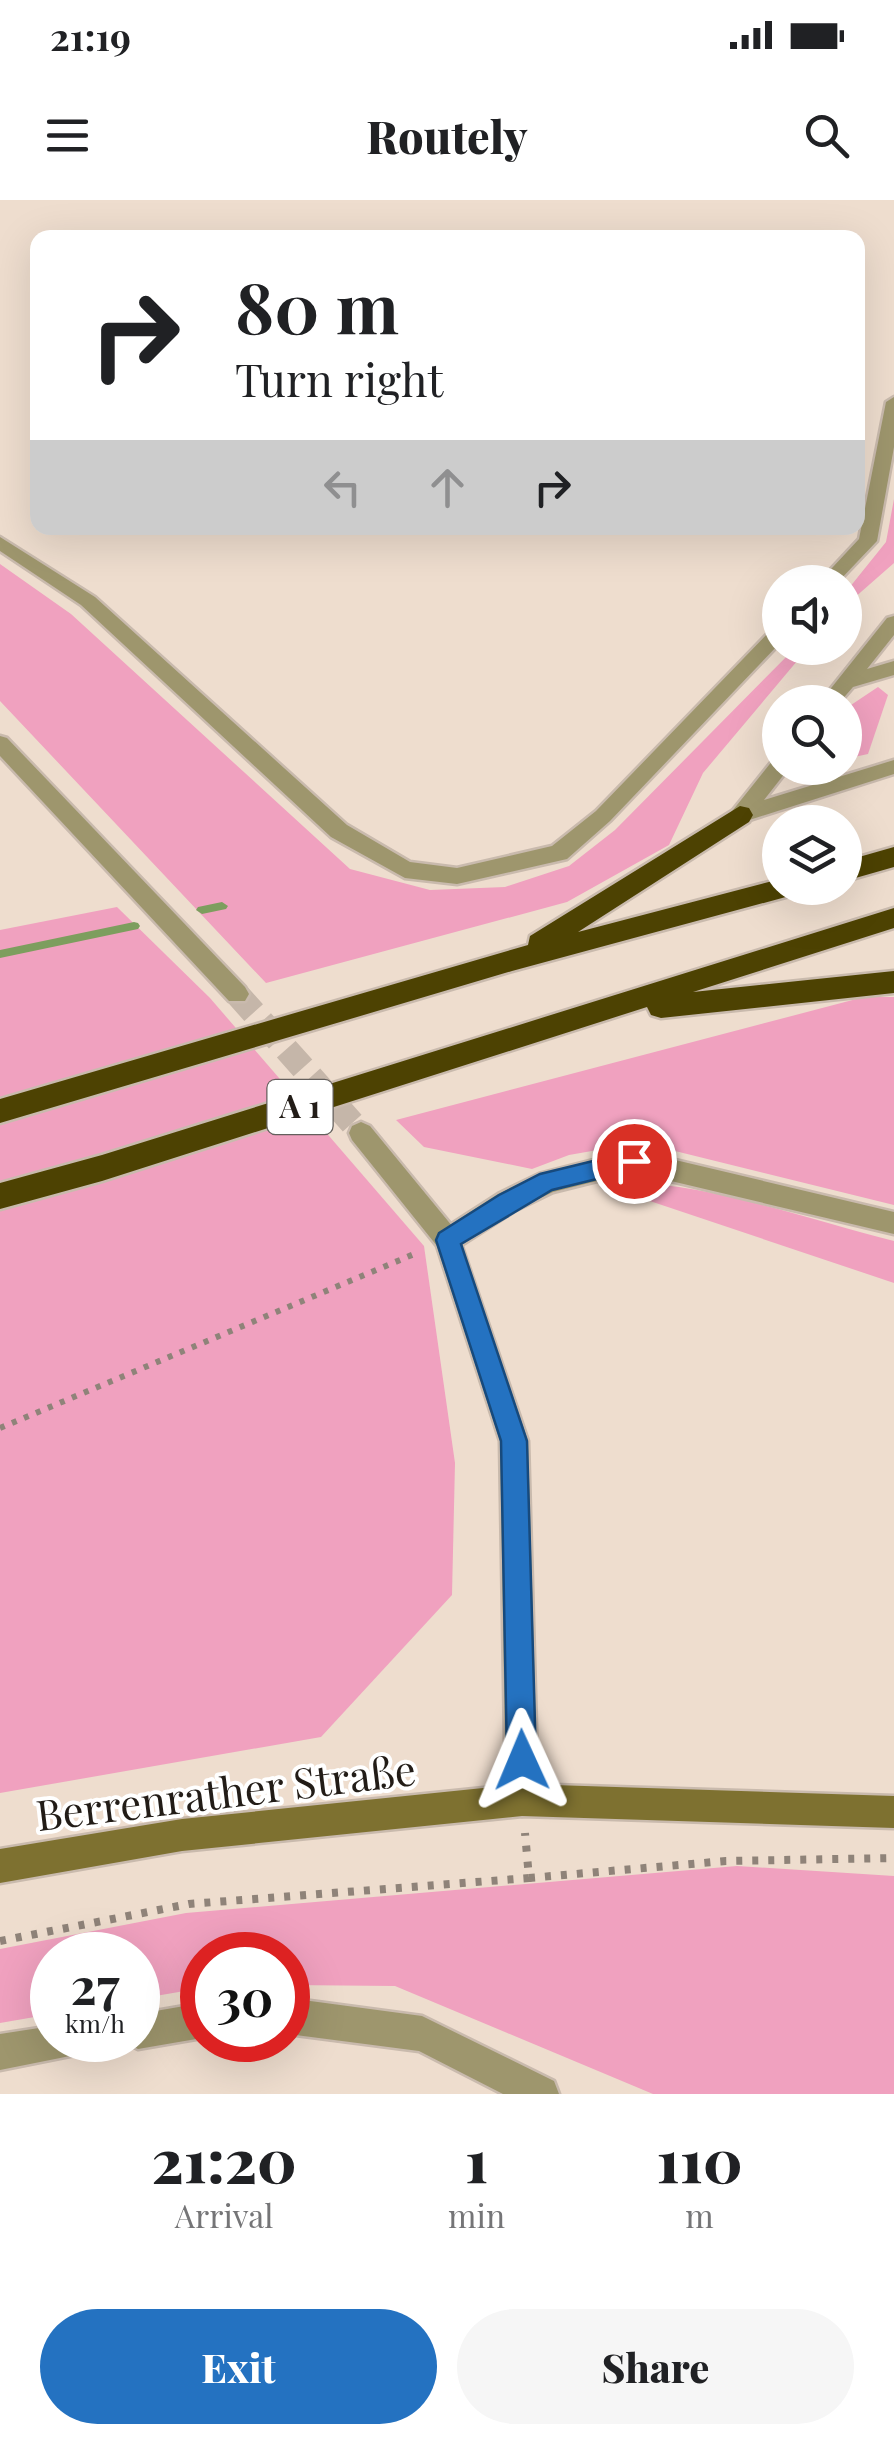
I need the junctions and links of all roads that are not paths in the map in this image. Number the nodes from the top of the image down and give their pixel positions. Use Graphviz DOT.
graph roads {
  1 [pos="894,402"];
  2 [pos="0,543"];
  3 [pos="845,565"];
  4 [pos="894,622"];
  5 [pos="762,651"];
  6 [pos="894,668"];
  7 [pos="846,682"];
  8 [pos="844,685"];
  9 [pos="0,744"];
  10 [pos="894,767"];
  11 [pos="764,785"];
  12 [pos="740,816"];
  13 [pos="894,857"];
  14 [pos="862,866"];
  15 [pos="762,894"];
  16 [pos="894,918"];
  17 [pos="512,960"];
  18 [pos="894,982"];
  19 [pos="237,994"];
  20 [pos="598,1013"];
  21 [pos="0,1111"];
  22 [pos="361,1133"];
  23 [pos="0,1196"];
  24 [pos="894,1223"];
  25 [pos="448,1240"];
  26 [pos="522,1800"];
  27 [pos="894,1812"];
  28 [pos="0,1866"];
  29 [pos="310,2019"];
  30 [pos="30,2047"];
  31 [pos="0,2052"];
  32 [pos="541,2094"];
  1 -- 3 [label="street"];
  2 -- 5 [label="street"];
  4 -- 7 [label="street"];
  6 -- 7 [label="street"];
  7 -- 8 [label="street"];
  9 -- 19 [label="street"];
  10 -- 12 [label="street"];
  11 -- 12 [label="street"];
  12 -- 17 [label="highway"];
  13 -- 14 [label="highway"];
  15 -- 17 [label="highway, A 1"];
  16 -- 20 [label="highway, A 1"];
  17 -- 21 [label="highway, A 1"];
  18 -- 20 [label="highway"];
  20 -- 23 [label="highway, A 1"];
  22 -- 25 [label="street"];
  24 -- 25 [label="street"];
  25 -- 26 [label="street"];
  26 -- 27 [label="main road, Berrenrather Straße"];
  26 -- 28 [label="main road, Berrenrather Straße"];
  29 -- 32 [label="street"];
  30 -- 31 [label="street"];
}
